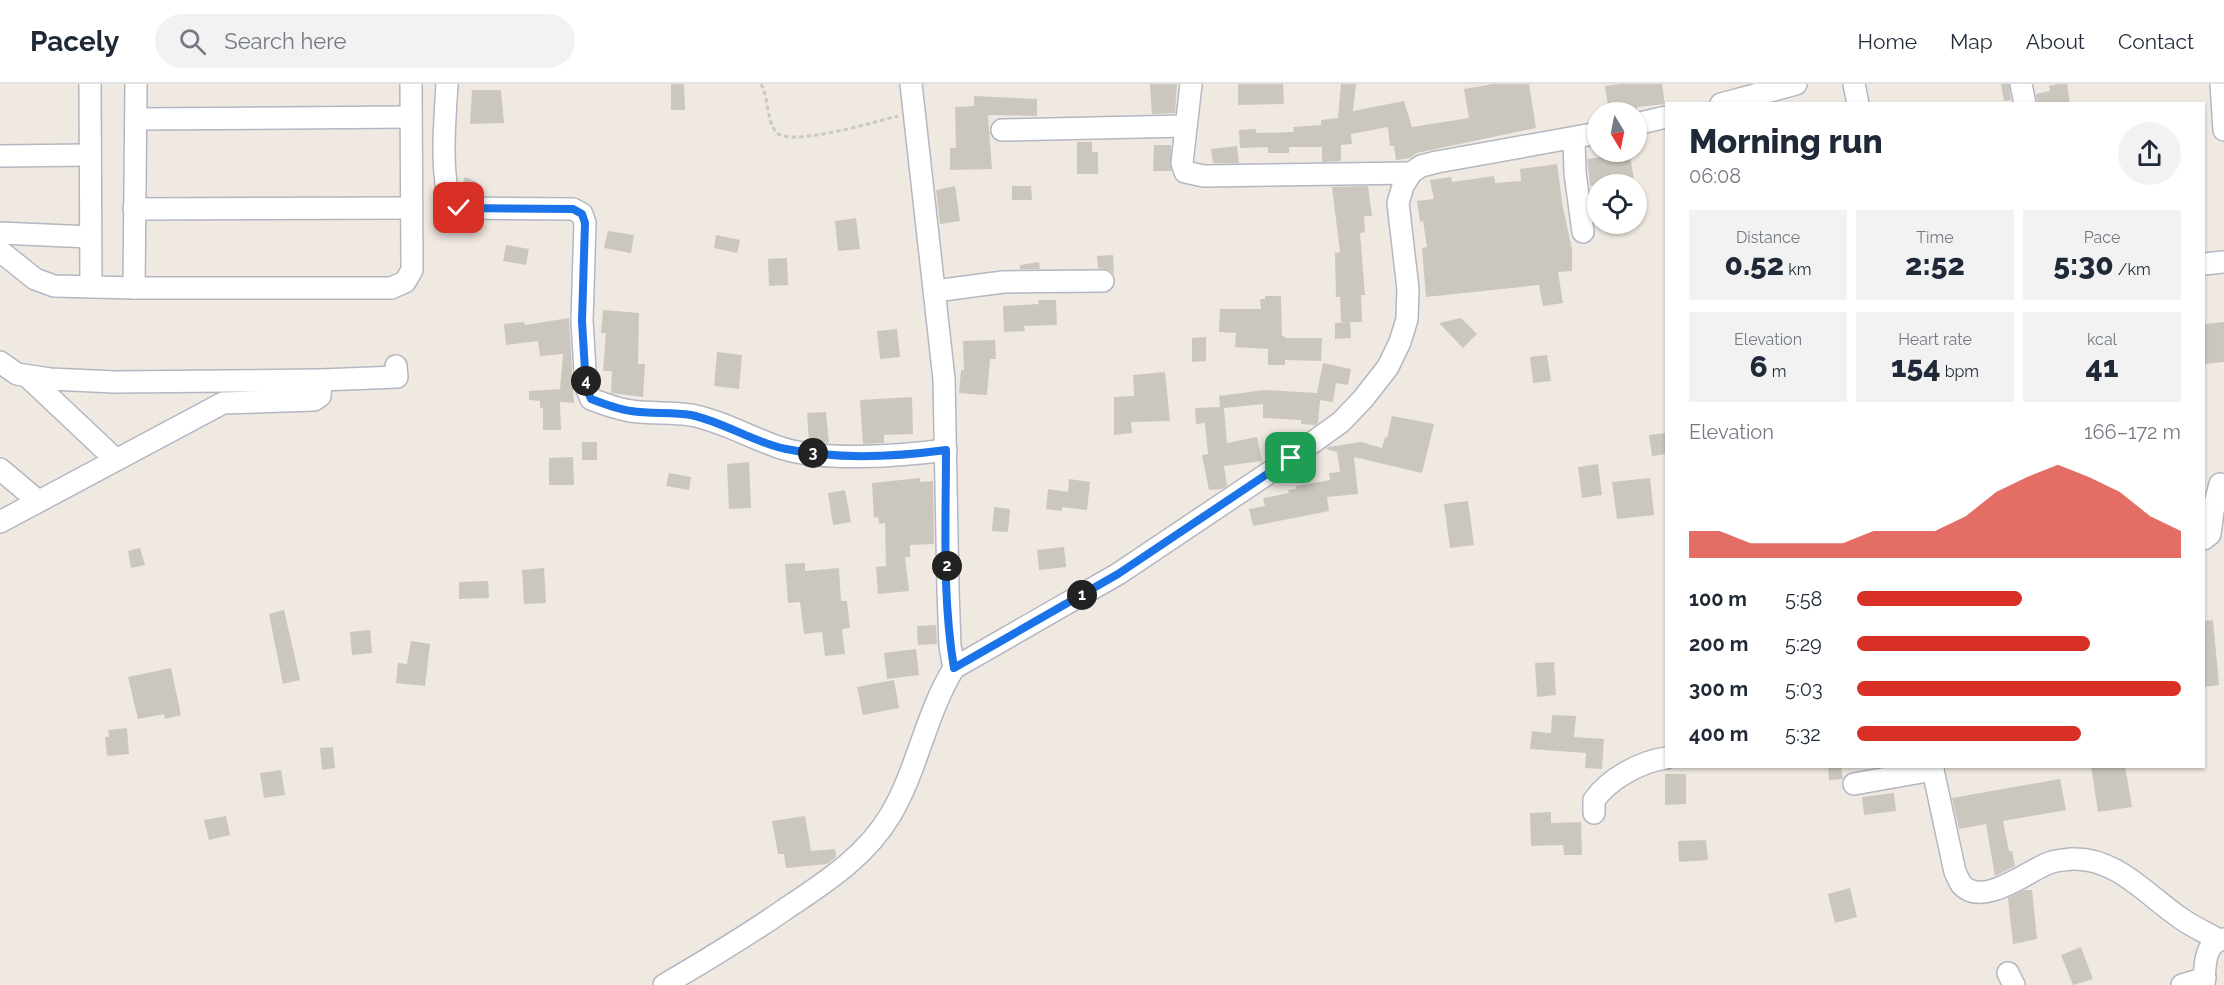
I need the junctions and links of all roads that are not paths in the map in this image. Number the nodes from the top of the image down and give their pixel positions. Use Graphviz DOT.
graph roads {
  1 [pos="90,84"];
  2 [pos="136,84"];
  3 [pos="411,84"];
  4 [pos="447,84"];
  5 [pos="911,84"];
  6 [pos="1191,84"];
  7 [pos="1796,84"];
  8 [pos="1854,84"];
  9 [pos="2021,84"];
  10 [pos="2220,84"];
  11 [pos="1728,102"];
  12 [pos="1858,102"];
  13 [pos="2025,102"];
  14 [pos="411,117"];
  15 [pos="1665,117"];
  16 [pos="137,119"];
  17 [pos="1647,121"];
  18 [pos="1185,126"];
  19 [pos="1002,130"];
  20 [pos="2224,130"];
  21 [pos="1587,136"];
  22 [pos="1574,139"];
  23 [pos="90,155"];
  24 [pos="0,156"];
  25 [pos="1411,173"];
  26 [pos="410,208"];
  27 [pos="134,209"];
  28 [pos="1583,232"];
  29 [pos="0,233"];
  30 [pos="90,237"];
  31 [pos="0,251"];
  32 [pos="2224,262"];
  33 [pos="2205,264"];
  34 [pos="1103,281"];
  35 [pos="90,288"];
  36 [pos="134,288"];
  37 [pos="935,291"];
  38 [pos="0,362"];
  39 [pos="396,366"];
  40 [pos="27,376"];
  41 [pos="321,380"];
  42 [pos="222,381"];
  43 [pos="223,403"];
  44 [pos="946,450"];
  45 [pos="115,459"];
  46 [pos="0,468"];
  47 [pos="2223,479"];
  48 [pos="38,501"];
  49 [pos="0,522"];
  50 [pos="2212,540"];
  51 [pos="954,668"];
  52 [pos="1665,758"];
  53 [pos="1933,768"];
  54 [pos="1854,784"];
  55 [pos="1594,813"];
  56 [pos="2221,939"];
  57 [pos="2205,981"];
  58 [pos="664,985"];
  59 [pos="2182,985"];
  1 -- 23 [label="street"];
  2 -- 16 [label="street"];
  3 -- 14 [label="street"];
  4 -- 44 [label="street"];
  5 -- 37 [label="street"];
  6 -- 18 [label="street"];
  7 -- 11 [label="street"];
  8 -- 12 [label="street"];
  9 -- 13 [label="street"];
  10 -- 20 [label="street"];
  14 -- 16 [label="street"];
  14 -- 26 [label="street"];
  15 -- 17 [label="street"];
  16 -- 27 [label="street"];
  18 -- 19 [label="street"];
  18 -- 25 [label="street"];
  21 -- 22 [label="street"];
  22 -- 25 [label="street"];
  22 -- 28 [label="street"];
  23 -- 24 [label="street"];
  23 -- 30 [label="street"];
  25 -- 51 [label="street"];
  26 -- 27 [label="street"];
  26 -- 36 [label="street"];
  27 -- 36 [label="street"];
  29 -- 30 [label="street"];
  30 -- 35 [label="street"];
  31 -- 35 [label="street"];
  32 -- 33 [label="street"];
  34 -- 37 [label="street"];
  35 -- 36 [label="street"];
  37 -- 44 [label="street"];
  38 -- 40 [label="street"];
  39 -- 41 [label="street"];
  40 -- 42 [label="street"];
  40 -- 45 [label="street"];
  41 -- 42 [label="street"];
  41 -- 43 [label="street"];
  42 -- 43 [label="street"];
  43 -- 45 [label="street"];
  44 -- 51 [label="street"];
  45 -- 48 [label="street"];
  46 -- 48 [label="street"];
  47 -- 50 [label="street"];
  48 -- 49 [label="street"];
  51 -- 58 [label="street"];
  52 -- 55 [label="street"];
  53 -- 54 [label="street"];
  53 -- 56 [label="street"];
  56 -- 57 [label="street"];
  57 -- 59 [label="street"];
}
